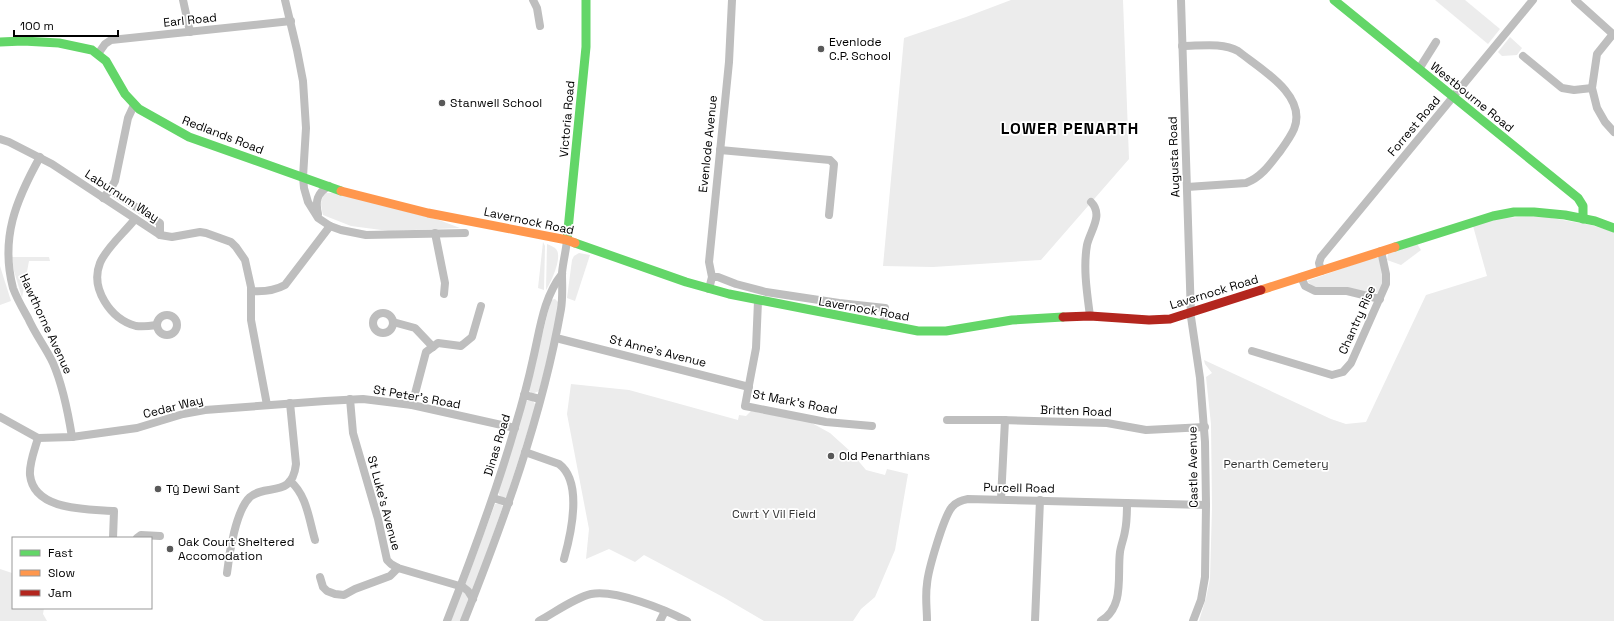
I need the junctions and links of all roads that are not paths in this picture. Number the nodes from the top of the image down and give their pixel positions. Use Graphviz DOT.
graph roads {
  1 [pos="183,0"];
  2 [pos="285,0"];
  3 [pos="533,0"];
  4 [pos="586,0"];
  5 [pos="732,0"];
  6 [pos="1181,0"];
  7 [pos="1334,0"];
  8 [pos="1533,0"];
  9 [pos="1575,0"];
  10 [pos="287,22"];
  11 [pos="540,26"];
  12 [pos="190,32"];
  13 [pos="1614,35"];
  14 [pos="0,42"];
  15 [pos="1436,42"];
  16 [pos="1182,46"];
  17 [pos="98,54"];
  18 [pos="1523,56"];
  19 [pos="1419,69"];
  20 [pos="1592,88"];
  21 [pos="1453,98"];
  22 [pos="134,106"];
  23 [pos="1614,132"];
  24 [pos="0,139"];
  25 [pos="720,150"];
  26 [pos="40,157"];
  27 [pos="303,177"];
  28 [pos="329,186"];
  29 [pos="1187,187"];
  30 [pos="110,190"];
  31 [pos="103,198"];
  32 [pos="1091,202"];
  33 [pos="829,215"];
  34 [pos="318,218"];
  35 [pos="135,219"];
  36 [pos="1583,219"];
  37 [pos="330,226"];
  38 [pos="1614,228"];
  39 [pos="435,233"];
  40 [pos="465,233"];
  41 [pos="160,235"];
  42 [pos="567,240"];
  43 [pos="1381,252"];
  44 [pos="1321,270"];
  45 [pos="562,274"];
  46 [pos="712,277"];
  47 [pos="1301,277"];
  48 [pos="709,289"];
  49 [pos="251,292"];
  50 [pos="444,294"];
  51 [pos="549,295"];
  52 [pos="563,297"];
  53 [pos="1380,299"];
  54 [pos="758,301"];
  55 [pos="481,306"];
  56 [pos="1192,312"];
  57 [pos="1090,316"];
  58 [pos="393,322"];
  59 [pos="157,325"];
  60 [pos="883,325"];
  61 [pos="560,339"];
  62 [pos="433,347"];
  63 [pos="1252,351"];
  64 [pos="749,387"];
  65 [pos="524,395"];
  66 [pos="350,399"];
  67 [pos="540,399"];
  68 [pos="290,403"];
  69 [pos="267,405"];
  70 [pos="412,405"];
  71 [pos="0,417"];
  72 [pos="947,420"];
  73 [pos="1005,420"];
  74 [pos="872,426"];
  75 [pos="1205,427"];
  76 [pos="515,428"];
  77 [pos="72,437"];
  78 [pos="38,438"];
  79 [pos="525,452"];
  80 [pos="290,481"];
  81 [pos="493,498"];
  82 [pos="1001,499"];
  83 [pos="1040,500"];
  84 [pos="509,503"];
  85 [pos="1127,503"];
  86 [pos="1206,505"];
  87 [pos="160,536"];
  88 [pos="113,537"];
  89 [pos="138,537"];
  90 [pos="315,540"];
  91 [pos="564,559"];
  92 [pos="398,568"];
  93 [pos="227,573"];
  94 [pos="320,577"];
  95 [pos="460,586"];
  96 [pos="473,599"];
  97 [pos="665,611"];
  98 [pos="446,621"];
  99 [pos="464,621"];
  100 [pos="539,621"];
  101 [pos="660,621"];
  102 [pos="687,621"];
  103 [pos="927,621"];
  104 [pos="1035,621"];
  105 [pos="1101,621"];
  106 [pos="1193,621"];
  1 -- 12 [label="street"];
  2 -- 10 [label="street"];
  3 -- 11 [label="street"];
  4 -- 42 [label="main road, Victoria Road"];
  5 -- 25 [label="street, Evenlode Avenue"];
  6 -- 16 [label="street, Augusta Road"];
  7 -- 19 [label="main road, Westbourne Road"];
  8 -- 21 [label="street, Forrest Road"];
  9 -- 13 [label="street"];
  10 -- 12 [label="street, Earl Road"];
  10 -- 27 [label="street"];
  12 -- 17 [label="street, Earl Road"];
  13 -- 20 [label="street"];
  14 -- 17 [label="main road, Redlands Road"];
  15 -- 19 [label="street"];
  16 -- 29 [label="street, Augusta Road"];
  16 -- 29 [label="street"];
  17 -- 22 [label="main road, Redlands Road"];
  18 -- 20 [label="street"];
  19 -- 21 [label="main road, Westbourne Road"];
  20 -- 23 [label="street"];
  21 -- 36 [label="main road, Westbourne Road"];
  21 -- 44 [label="street, Forrest Road"];
  22 -- 27 [label="main road, Redlands Road"];
  22 -- 30 [label="street"];
  24 -- 26 [label="street, Laburnum Way"];
  25 -- 33 [label="street"];
  25 -- 46 [label="street, Evenlode Avenue"];
  26 -- 31 [label="street, Laburnum Way"];
  26 -- 77 [label="street, Hawthorne Avenue"];
  27 -- 28 [label="main road, Lavernock Road"];
  27 -- 34 [label="street"];
  28 -- 34 [label="street"];
  28 -- 42 [label="main road, Lavernock Road"];
  29 -- 56 [label="street, Augusta Road"];
  30 -- 31 [label="street"];
  30 -- 41 [label="street"];
  31 -- 35 [label="street, Laburnum Way"];
  32 -- 57 [label="street"];
  34 -- 37 [label="street"];
  35 -- 41 [label="street, Laburnum Way"];
  35 -- 59 [label="street"];
  36 -- 38 [label="main road, Lavernock Road"];
  36 -- 43 [label="main road, Lavernock Road"];
  37 -- 39 [label="street"];
  37 -- 49 [label="street"];
  39 -- 40 [label="street"];
  39 -- 50 [label="street"];
  41 -- 49 [label="street, Laburnum Way"];
  42 -- 45 [label="street, Dinas Road"];
  42 -- 48 [label="main road, Lavernock Road"];
  43 -- 44 [label="main road, Lavernock Road"];
  43 -- 53 [label="street, Chantry Rise"];
  44 -- 47 [label="main road, Lavernock Road"];
  45 -- 51 [label="street, Dinas Road"];
  45 -- 52 [label="street, Dinas Road"];
  46 -- 48 [label="street, Evenlode Avenue"];
  46 -- 60 [label="street"];
  47 -- 53 [label="street"];
  47 -- 56 [label="main road, Lavernock Road"];
  48 -- 54 [label="main road, Lavernock Road"];
  49 -- 69 [label="street"];
  51 -- 52 [label="street"];
  51 -- 65 [label="street, Dinas Road"];
  52 -- 67 [label="street, Dinas Road"];
  53 -- 63 [label="street, Chantry Rise"];
  54 -- 60 [label="main road, Lavernock Road"];
  54 -- 64 [label="street, St Mark's Road"];
  55 -- 62 [label="street"];
  56 -- 57 [label="main road, Lavernock Road"];
  56 -- 75 [label="street, Castle Avenue"];
  57 -- 60 [label="main road, Lavernock Road"];
  58 -- 62 [label="street"];
  61 -- 64 [label="street, St Anne's Avenue"];
  62 -- 70 [label="street"];
  64 -- 74 [label="street, St Mark's Road"];
  65 -- 67 [label="street"];
  65 -- 76 [label="street, Dinas Road"];
  66 -- 68 [label="street, St Peter's Road"];
  66 -- 70 [label="street, St Peter's Road"];
  66 -- 92 [label="street, St Luke's Avenue"];
  67 -- 79 [label="street, Dinas Road"];
  68 -- 69 [label="street, St Peter's Road"];
  68 -- 80 [label="street"];
  69 -- 77 [label="street, Cedar Way"];
  70 -- 76 [label="street, St Peter's Road"];
  71 -- 78 [label="street"];
  72 -- 73 [label="street, Britten Road"];
  73 -- 75 [label="street, Britten Road"];
  73 -- 82 [label="street"];
  75 -- 86 [label="street, Castle Avenue"];
  76 -- 81 [label="street, Dinas Road"];
  77 -- 78 [label="street, Cedar Way"];
  78 -- 88 [label="street"];
  79 -- 84 [label="street, Dinas Road"];
  79 -- 91 [label="street"];
  80 -- 90 [label="street"];
  80 -- 93 [label="street"];
  81 -- 84 [label="street"];
  81 -- 95 [label="street, Dinas Road"];
  82 -- 83 [label="street, Purcell Road"];
  82 -- 103 [label="street, Purcell Road"];
  83 -- 85 [label="street, Purcell Road"];
  83 -- 104 [label="street"];
  84 -- 96 [label="street, Dinas Road"];
  85 -- 86 [label="street, Purcell Road"];
  85 -- 105 [label="street"];
  86 -- 106 [label="street, Castle Avenue"];
  87 -- 89 [label="street"];
  92 -- 94 [label="street"];
  92 -- 95 [label="street, St Luke's Avenue"];
  95 -- 96 [label="street"];
  95 -- 98 [label="street, Dinas Road"];
  96 -- 99 [label="street, Dinas Road"];
  97 -- 100 [label="street"];
  97 -- 101 [label="street"];
  97 -- 102 [label="street"];
}
